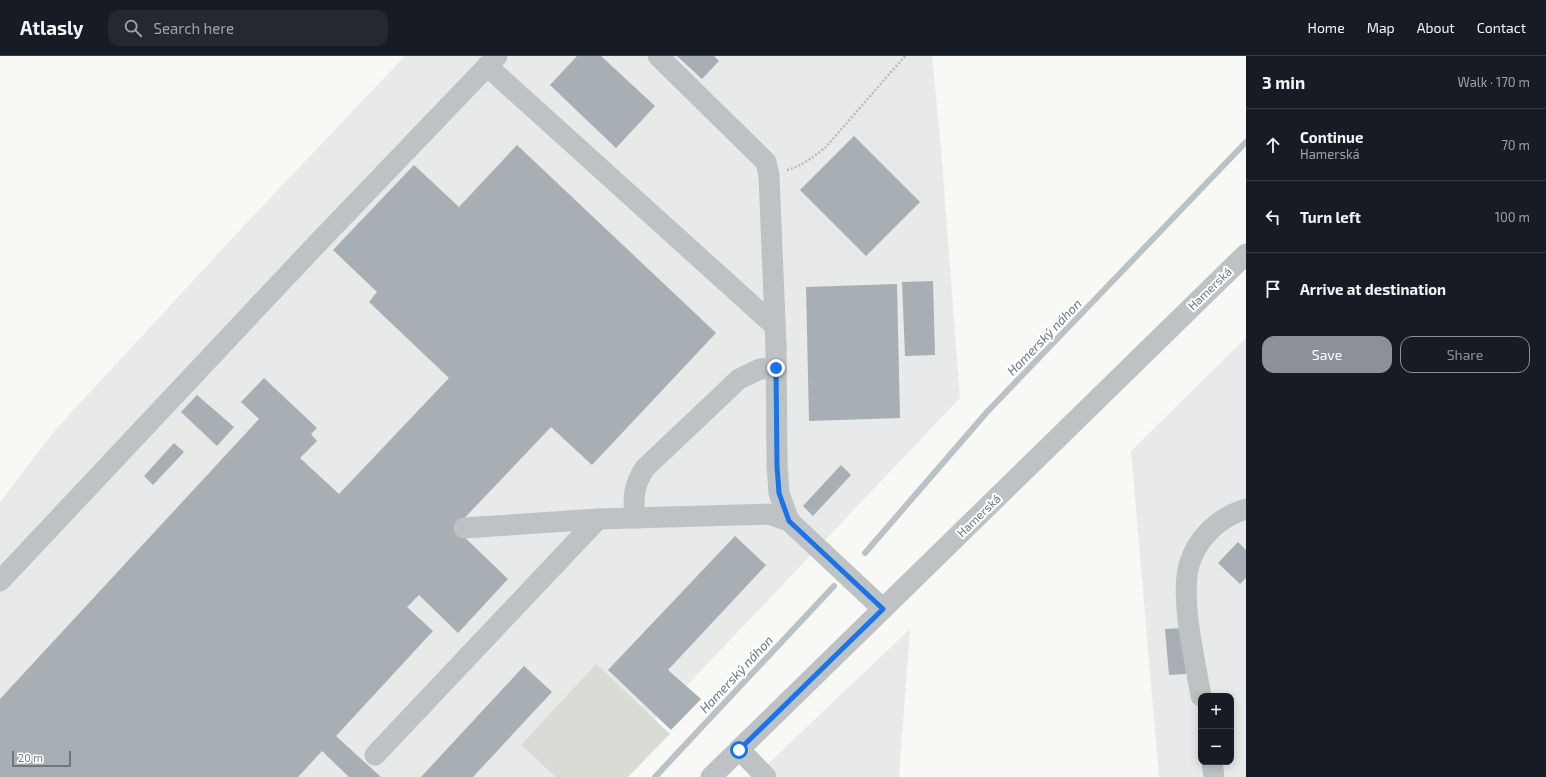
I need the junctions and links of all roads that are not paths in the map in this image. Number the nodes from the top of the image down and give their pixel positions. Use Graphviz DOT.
graph roads {
  1 [pos="658,56"];
  2 [pos="492,61"];
  3 [pos="1246,254"];
  4 [pos="775,326"];
  5 [pos="776,368"];
  6 [pos="1246,509"];
  7 [pos="635,518"];
  8 [pos="598,519"];
  9 [pos="789,521"];
  10 [pos="464,528"];
  11 [pos="0,581"];
  12 [pos="883,609"];
  13 [pos="1201,693"];
  14 [pos="739,750"];
  15 [pos="375,755"];
  16 [pos="1212,765"];
  17 [pos="711,777"];
  18 [pos="766,777"];
  19 [pos="1214,777"];
  1 -- 4 [label="street"];
  2 -- 4 [label="street"];
  2 -- 11 [label="street"];
  3 -- 12 [label="street, Hamerská"];
  4 -- 5 [label="street"];
  5 -- 7 [label="street"];
  5 -- 9 [label="street"];
  6 -- 13 [label="street"];
  7 -- 8 [label="street"];
  7 -- 9 [label="street"];
  8 -- 10 [label="street"];
  8 -- 15 [label="street"];
  9 -- 12 [label="street"];
  12 -- 14 [label="street, Hamerská"];
  14 -- 17 [label="street, Hamerská"];
  14 -- 18 [label="street"];
  16 -- 19 [label="street"];
}
